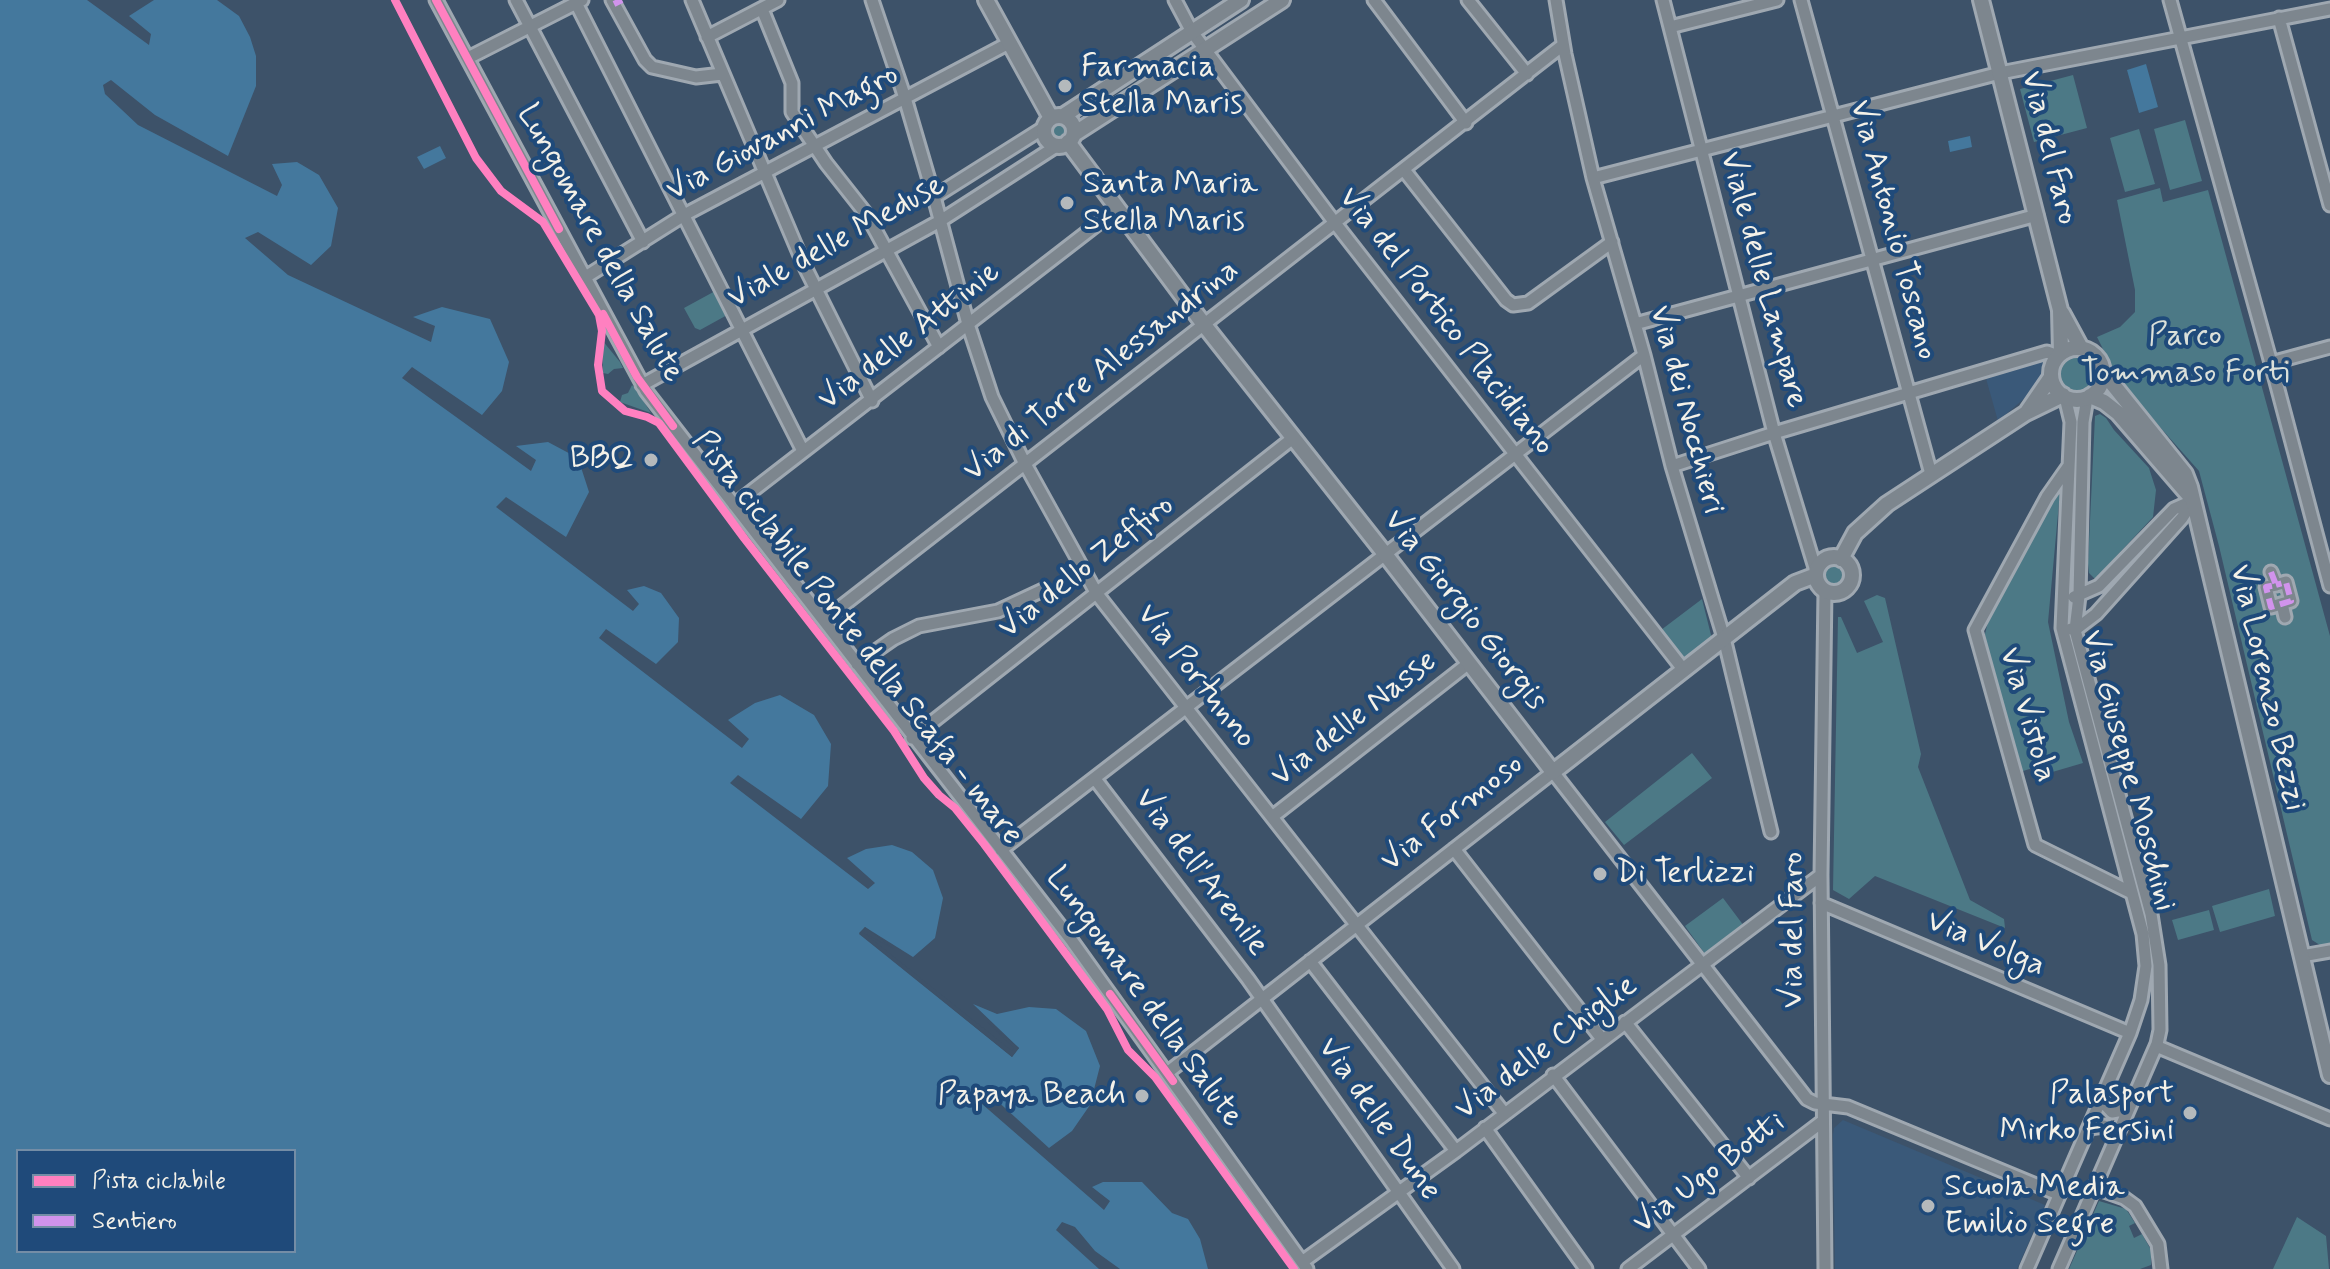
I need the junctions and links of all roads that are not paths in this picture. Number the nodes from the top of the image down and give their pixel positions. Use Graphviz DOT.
graph roads {
  1 [pos="436,0"];
  2 [pos="516,0"];
  3 [pos="692,0"];
  4 [pos="778,0"];
  5 [pos="872,0"];
  6 [pos="986,0"];
  7 [pos="1175,0"];
  8 [pos="1241,0"];
  9 [pos="1282,0"];
  10 [pos="1374,0"];
  11 [pos="1468,0"];
  12 [pos="1556,0"];
  13 [pos="1663,0"];
  14 [pos="1777,0"];
  15 [pos="1801,0"];
  16 [pos="1981,0"];
  17 [pos="2170,0"];
  18 [pos="579,1"];
  19 [pos="616,1"];
  20 [pos="2330,9"];
  21 [pos="764,14"];
  22 [pos="2279,18"];
  23 [pos="529,26"];
  24 [pos="1670,27"];
  25 [pos="1192,32"];
  26 [pos="707,37"];
  27 [pos="2179,38"];
  28 [pos="1009,43"];
  29 [pos="1563,45"];
  30 [pos="1206,50"];
  31 [pos="468,58"];
  32 [pos="2000,73"];
  33 [pos="722,74"];
  34 [pos="1527,74"];
  35 [pos="905,98"];
  36 [pos="1833,114"];
  37 [pos="1053,120"];
  38 [pos="1466,123"];
  39 [pos="1067,141"];
  40 [pos="814,147"];
  41 [pos="1701,149"];
  42 [pos="1404,170"];
  43 [pos="764,174"];
  44 [pos="1593,178"];
  45 [pos="934,197"];
  46 [pos="2330,205"];
  47 [pos="1117,209"];
  48 [pos="684,215"];
  49 [pos="2037,215"];
  50 [pos="940,221"];
  51 [pos="1335,223"];
  52 [pos="643,242"];
  53 [pos="1612,242"];
  54 [pos="887,249"];
  55 [pos="1871,258"];
  56 [pos="584,278"];
  57 [pos="815,288"];
  58 [pos="1739,295"];
  59 [pos="2060,310"];
  60 [pos="968,324"];
  61 [pos="1635,324"];
  62 [pos="1205,326"];
  63 [pos="739,330"];
  64 [pos="939,347"];
  65 [pos="2330,347"];
  66 [pos="2081,348"];
  67 [pos="1644,355"];
  68 [pos="2059,355"];
  69 [pos="2271,363"];
  70 [pos="2103,372"];
  71 [pos="2051,377"];
  72 [pos="642,385"];
  73 [pos="1910,392"];
  74 [pos="2064,396"];
  75 [pos="2089,397"];
  76 [pos="872,401"];
  77 [pos="2026,413"];
  78 [pos="1774,433"];
  79 [pos="1293,438"];
  80 [pos="803,451"];
  81 [pos="1514,455"];
  82 [pos="1025,464"];
  83 [pos="1672,466"];
  84 [pos="2068,467"];
  85 [pos="1931,474"];
  86 [pos="2193,501"];
  87 [pos="734,505"];
  88 [pos="1385,554"];
  89 [pos="1841,559"];
  90 [pos="2271,572"];
  91 [pos="1816,573"];
  92 [pos="2330,586"];
  93 [pos="1043,590"];
  94 [pos="1825,591"];
  95 [pos="1097,594"];
  96 [pos="2079,596"];
  97 [pos="2062,600"];
  98 [pos="2285,617"];
  99 [pos="824,620"];
  100 [pos="2062,628"];
  101 [pos="2075,630"];
  102 [pos="1724,638"];
  103 [pos="1469,663"];
  104 [pos="857,664"];
  105 [pos="1683,669"];
  106 [pos="1187,708"];
  107 [pos="912,738"];
  108 [pos="1553,772"];
  109 [pos="1095,779"];
  110 [pos="1272,817"];
  111 [pos="1771,832"];
  112 [pos="1454,849"];
  113 [pos="1001,850"];
  114 [pos="1821,875"];
  115 [pos="2132,893"];
  116 [pos="1821,903"];
  117 [pos="1357,926"];
  118 [pos="2330,951"];
  119 [pos="2302,956"];
  120 [pos="1310,961"];
  121 [pos="1702,964"];
  122 [pos="1262,1000"];
  123 [pos="2137,1014"];
  124 [pos="2160,1015"];
  125 [pos="1625,1022"];
  126 [pos="2130,1033"];
  127 [pos="1602,1039"];
  128 [pos="2156,1046"];
  129 [pos="1167,1073"];
  130 [pos="1553,1075"];
  131 [pos="2330,1075"];
  132 [pos="2101,1100"];
  133 [pos="1823,1104"];
  134 [pos="2128,1109"];
  135 [pos="1504,1113"];
  136 [pos="2330,1119"];
  137 [pos="1823,1121"];
  138 [pos="1485,1128"];
  139 [pos="2089,1128"];
  140 [pos="2115,1138"];
  141 [pos="1456,1151"];
  142 [pos="1749,1178"];
  143 [pos="2093,1187"];
  144 [pos="1397,1193"];
  145 [pos="2058,1194"];
  146 [pos="1674,1234"];
  147 [pos="1305,1265"];
  148 [pos="1453,1269"];
  149 [pos="1586,1269"];
  150 [pos="1628,1269"];
  151 [pos="1699,1269"];
  152 [pos="1825,1269"];
  153 [pos="2027,1269"];
  154 [pos="2059,1269"];
  155 [pos="2161,1269"];
  1 -- 31 [label="street, Lungomare della Salute"];
  2 -- 23 [label="street"];
  3 -- 26 [label="street"];
  4 -- 26 [label="street"];
  5 -- 35 [label="street, Via Portunno"];
  6 -- 28 [label="street"];
  7 -- 25 [label="street, Via del Portico Placidiano"];
  8 -- 25 [label="street, Viale delle Meduse"];
  9 -- 30 [label="street, Viale delle Meduse"];
  10 -- 38 [label="street"];
  11 -- 34 [label="street"];
  12 -- 29 [label="street, Via dei Nocchieri"];
  13 -- 24 [label="street, Viale delle Lampare"];
  14 -- 24 [label="street"];
  15 -- 36 [label="street, Via Antonio Toscano"];
  16 -- 32 [label="street, Via del Faro"];
  17 -- 27 [label="street"];
  18 -- 23 [label="street"];
  18 -- 48 [label="street"];
  19 -- 33 [label="street"];
  20 -- 22 [label="street"];
  21 -- 40 [label="street"];
  22 -- 27 [label="street"];
  22 -- 46 [label="street"];
  23 -- 31 [label="street"];
  23 -- 52 [label="street"];
  24 -- 41 [label="street, Viale delle Lampare"];
  25 -- 30 [label="street, Via del Portico Placidiano"];
  25 -- 37 [label="street, Viale delle Meduse"];
  26 -- 33 [label="street"];
  27 -- 32 [label="street"];
  27 -- 69 [label="street"];
  28 -- 35 [label="street, Via Giovanni Magro"];
  28 -- 37 [label="street"];
  29 -- 34 [label="street, Via di Torre Alessandrina"];
  29 -- 44 [label="street, Via dei Nocchieri"];
  30 -- 39 [label="street, Viale delle Meduse"];
  30 -- 51 [label="street, Via del Portico Placidiano"];
  31 -- 56 [label="street, Lungomare della Salute"];
  32 -- 36 [label="street"];
  32 -- 49 [label="street, Via del Faro"];
  33 -- 43 [label="street"];
  34 -- 38 [label="street, Via di Torre Alessandrina"];
  35 -- 40 [label="street, Via Giovanni Magro"];
  35 -- 45 [label="street, Via Portunno"];
  36 -- 41 [label="street"];
  36 -- 55 [label="street, Via Antonio Toscano"];
  37 -- 39 [label="street"];
  37 -- 39 [label="street"];
  37 -- 45 [label="street, Viale delle Meduse"];
  38 -- 42 [label="street, Via di Torre Alessandrina"];
  39 -- 47 [label="street, Via Giorgio Giorgis"];
  39 -- 50 [label="street, Viale delle Meduse"];
  40 -- 43 [label="street, Via Giovanni Magro"];
  40 -- 54 [label="street"];
  41 -- 44 [label="street"];
  41 -- 58 [label="street, Viale delle Lampare"];
  42 -- 51 [label="street, Via di Torre Alessandrina"];
  42 -- 53 [label="street"];
  43 -- 48 [label="street, Via Giovanni Magro"];
  43 -- 57 [label="street"];
  44 -- 53 [label="street, Via dei Nocchieri"];
  45 -- 50 [label="street, Via Portunno"];
  47 -- 60 [label="street, Via delle Attinie"];
  47 -- 62 [label="street, Via Giorgio Giorgis"];
  48 -- 52 [label="street, Via Giovanni Magro"];
  48 -- 63 [label="street"];
  49 -- 55 [label="street"];
  49 -- 59 [label="street, Via del Faro"];
  50 -- 54 [label="street, Viale delle Meduse"];
  50 -- 60 [label="street, Via Portunno"];
  51 -- 62 [label="street, Via di Torre Alessandrina"];
  51 -- 81 [label="street, Via del Portico Placidiano"];
  52 -- 56 [label="street, Via Giovanni Magro"];
  53 -- 61 [label="street, Via dei Nocchieri"];
  54 -- 57 [label="street, Viale delle Meduse"];
  54 -- 64 [label="street"];
  55 -- 58 [label="street"];
  55 -- 73 [label="street, Via Antonio Toscano"];
  56 -- 72 [label="street, Lungomare della Salute"];
  57 -- 63 [label="street, Viale delle Meduse"];
  57 -- 76 [label="street"];
  58 -- 61 [label="street"];
  58 -- 78 [label="street, Viale delle Lampare"];
  59 -- 66 [label="street, Via del Faro"];
  59 -- 68 [label="street, Via del Faro"];
  60 -- 64 [label="street, Via delle Attinie"];
  60 -- 82 [label="street, Via Portunno"];
  61 -- 67 [label="street, Via dei Nocchieri"];
  62 -- 79 [label="street, Via Giorgio Giorgis"];
  62 -- 82 [label="street, Via di Torre Alessandrina"];
  63 -- 72 [label="street, Viale delle Meduse"];
  63 -- 80 [label="street"];
  64 -- 76 [label="street, Via delle Attinie"];
  65 -- 69 [label="street"];
  66 -- 68 [label="street"];
  66 -- 70 [label="street"];
  67 -- 81 [label="street"];
  67 -- 83 [label="street, Via dei Nocchieri"];
  68 -- 71 [label="street"];
  68 -- 73 [label="street"];
  69 -- 92 [label="street"];
  70 -- 75 [label="street"];
  70 -- 86 [label="street, Via Lorenzo Bezzi"];
  71 -- 74 [label="street"];
  71 -- 77 [label="street"];
  72 -- 87 [label="street, Lungomare della Salute"];
  73 -- 78 [label="street"];
  73 -- 85 [label="street, Via Antonio Toscano"];
  74 -- 75 [label="street"];
  74 -- 77 [label="street"];
  74 -- 84 [label="street, Via Giuseppe Moschini"];
  75 -- 86 [label="street, Via Lorenzo Bezzi"];
  75 -- 96 [label="street, Via Giuseppe Moschini"];
  76 -- 80 [label="street, Via delle Attinie"];
  77 -- 85 [label="street"];
  78 -- 83 [label="street"];
  78 -- 91 [label="street, Viale delle Lampare"];
  79 -- 88 [label="street, Via Giorgio Giorgis"];
  79 -- 95 [label="street, Via dello Zeffiro"];
  80 -- 87 [label="street, Via delle Attinie"];
  81 -- 88 [label="street"];
  81 -- 105 [label="street, Via del Portico Placidiano"];
  82 -- 95 [label="street, Via Portunno"];
  82 -- 99 [label="street, Via di Torre Alessandrina"];
  83 -- 102 [label="street, Via dei Nocchieri"];
  84 -- 97 [label="street, Via Giuseppe Moschini"];
  84 -- 115 [label="street, Via Vistola"];
  85 -- 89 [label="street"];
  86 -- 96 [label="street"];
  86 -- 101 [label="street"];
  86 -- 119 [label="street, Via Lorenzo Bezzi"];
  87 -- 99 [label="street, Lungomare della Salute"];
  88 -- 103 [label="street, Via Giorgio Giorgis"];
  88 -- 106 [label="street"];
  89 -- 91 [label="street"];
  89 -- 94 [label="street"];
  90 -- 98 [label="street"];
  91 -- 94 [label="street"];
  91 -- 102 [label="street, Via Formoso"];
  93 -- 104 [label="street"];
  94 -- 114 [label="street, Via del Faro"];
  95 -- 106 [label="street, Via Portunno"];
  95 -- 107 [label="street, Via dello Zeffiro"];
  96 -- 97 [label="street"];
  96 -- 101 [label="street, Via Giuseppe Moschini"];
  97 -- 100 [label="street, Via Giuseppe Moschini"];
  99 -- 104 [label="street, Lungomare della Salute"];
  100 -- 101 [label="street"];
  100 -- 115 [label="street, Via Giuseppe Moschini"];
  101 -- 124 [label="street, Via Giuseppe Moschini"];
  102 -- 105 [label="street, Via Formoso"];
  102 -- 111 [label="street, Via dei Nocchieri"];
  103 -- 108 [label="street, Via Giorgio Giorgis"];
  103 -- 110 [label="street, Via delle Nasse"];
  104 -- 107 [label="street, Lungomare della Salute"];
  105 -- 108 [label="street, Via Formoso"];
  106 -- 109 [label="street"];
  106 -- 110 [label="street, Via Portunno"];
  107 -- 113 [label="street, Lungomare della Salute"];
  108 -- 112 [label="street, Via Formoso"];
  108 -- 121 [label="street, Via Giorgio Giorgis"];
  109 -- 113 [label="street"];
  109 -- 122 [label="street, Via dell'Arenile"];
  110 -- 117 [label="street, Via Portunno"];
  112 -- 117 [label="street, Via Formoso"];
  112 -- 127 [label="street"];
  113 -- 129 [label="street, Lungomare della Salute"];
  114 -- 116 [label="street, Via del Faro"];
  114 -- 121 [label="street, Via delle Chiglie"];
  115 -- 123 [label="street, Via Giuseppe Moschini"];
  116 -- 126 [label="street, Via Volga"];
  116 -- 133 [label="street, Via del Faro"];
  117 -- 120 [label="street, Via Formoso"];
  117 -- 135 [label="street, Via Portunno"];
  118 -- 119 [label="street"];
  119 -- 131 [label="street, Via Lorenzo Bezzi"];
  120 -- 122 [label="street, Via Formoso"];
  120 -- 141 [label="street"];
  121 -- 125 [label="street, Via delle Chiglie"];
  121 -- 133 [label="street, Via Giorgio Giorgis"];
  122 -- 129 [label="street, Via Formoso"];
  122 -- 144 [label="street, Via delle Dune"];
  123 -- 124 [label="street"];
  123 -- 126 [label="street, Via Giuseppe Moschini"];
  124 -- 128 [label="street, Via Giuseppe Moschini"];
  125 -- 127 [label="street, Via delle Chiglie"];
  125 -- 142 [label="street"];
  126 -- 132 [label="street, Via Giuseppe Moschini"];
  127 -- 130 [label="street, Via delle Chiglie"];
  128 -- 134 [label="street, Via Giuseppe Moschini"];
  128 -- 136 [label="street"];
  129 -- 147 [label="street, Lungomare della Salute"];
  130 -- 135 [label="street, Via delle Chiglie"];
  130 -- 146 [label="street"];
  132 -- 134 [label="street"];
  132 -- 139 [label="street, Via Giuseppe Moschini"];
  133 -- 137 [label="street, Via del Faro"];
  133 -- 145 [label="street"];
  134 -- 140 [label="street, Via Giuseppe Moschini"];
  135 -- 138 [label="street, Via delle Chiglie"];
  137 -- 142 [label="street, Via Ugo Botti"];
  137 -- 152 [label="street, Via del Faro"];
  138 -- 141 [label="street, Via delle Chiglie"];
  138 -- 149 [label="street"];
  139 -- 140 [label="street"];
  139 -- 145 [label="street, Via Giuseppe Moschini"];
  140 -- 143 [label="street, Via Giuseppe Moschini"];
  141 -- 144 [label="street, Via delle Chiglie"];
  142 -- 146 [label="street, Via Ugo Botti"];
  143 -- 154 [label="street, Via Giuseppe Moschini"];
  143 -- 155 [label="street"];
  144 -- 147 [label="street, Via delle Chiglie"];
  144 -- 148 [label="street, Via delle Dune"];
  145 -- 153 [label="street, Via Giuseppe Moschini"];
  146 -- 150 [label="street, Via Ugo Botti"];
  146 -- 151 [label="street"];
}
